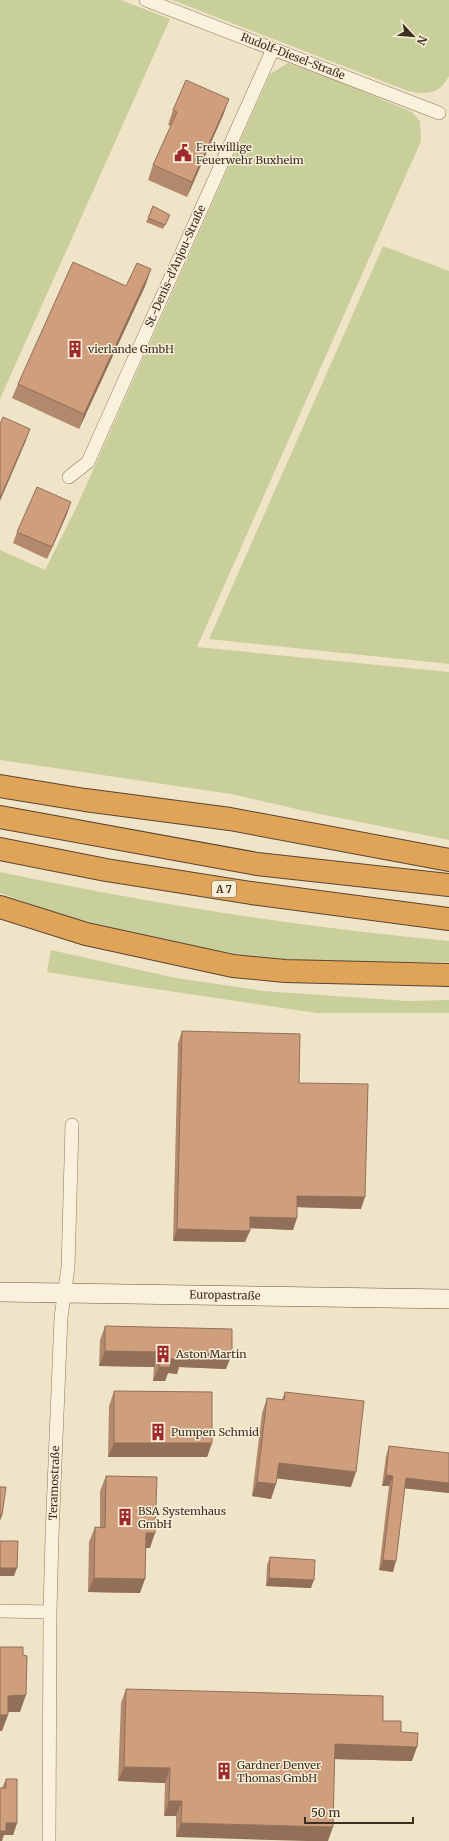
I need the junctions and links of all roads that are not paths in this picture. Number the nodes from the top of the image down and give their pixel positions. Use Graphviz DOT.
graph roads {
  1 [pos="146,0"];
  2 [pos="273,49"];
  3 [pos="439,113"];
  4 [pos="69,477"];
  5 [pos="0,786"];
  6 [pos="0,817"];
  7 [pos="0,849"];
  8 [pos="449,860"];
  9 [pos="449,885"];
  10 [pos="0,907"];
  11 [pos="449,919"];
  12 [pos="0,921"];
  13 [pos="86,934"];
  14 [pos="449,975"];
  15 [pos="72,1126"];
  16 [pos="0,1292"];
  17 [pos="64,1294"];
  18 [pos="449,1299"];
  19 [pos="0,1611"];
  20 [pos="50,1612"];
  21 [pos="49,1841"];
  1 -- 2 [label="street, Rudolf-Diesel-Straße"];
  2 -- 3 [label="street, Rudolf-Diesel-Straße"];
  2 -- 4 [label="street, St.-Denis-d'Anjou-Straße"];
  5 -- 8 [label="highway"];
  6 -- 9 [label="highway"];
  7 -- 11 [label="highway, A 7"];
  10 -- 13 [label="highway"];
  12 -- 13 [label="highway"];
  13 -- 14 [label="highway"];
  15 -- 17 [label="street, Teramostraße"];
  16 -- 17 [label="main road, Europastraße"];
  17 -- 18 [label="main road, Europastraße"];
  17 -- 20 [label="street, Teramostraße"];
  19 -- 20 [label="street"];
  20 -- 21 [label="street, Teramostraße"];
}
